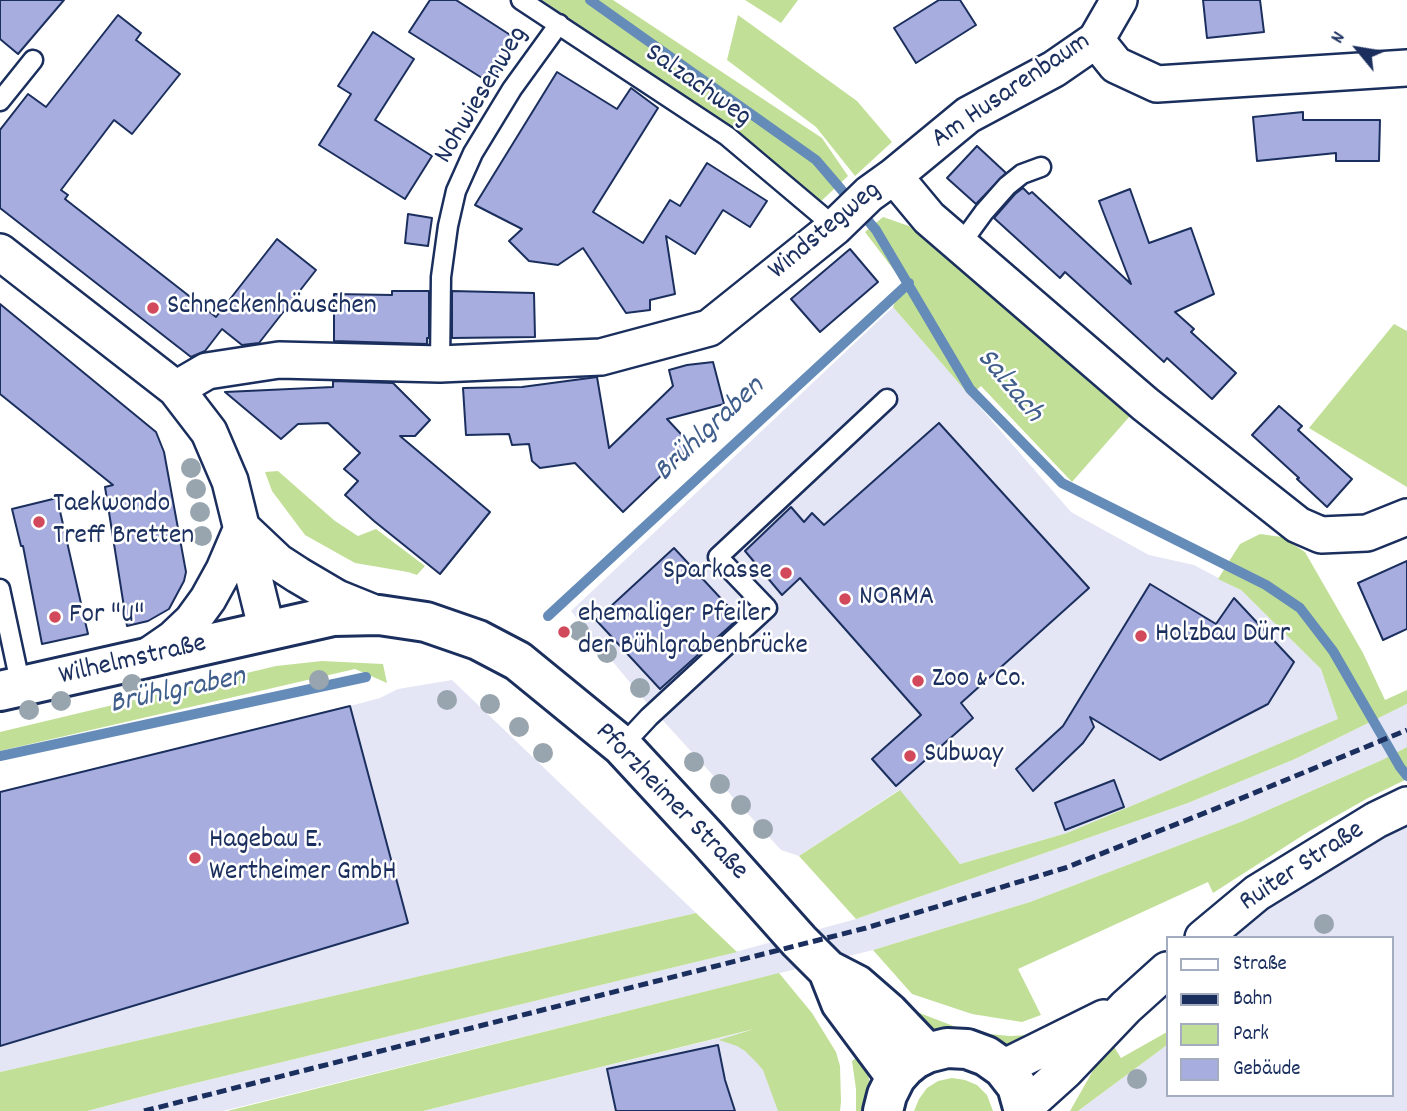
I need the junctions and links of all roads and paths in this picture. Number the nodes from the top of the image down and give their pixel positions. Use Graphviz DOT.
graph roads {
  1 [pos="522,0"];
  2 [pos="1119,0"];
  3 [pos="559,24"];
  4 [pos="1096,40"];
  5 [pos="33,60"];
  6 [pos="1407,68"];
  7 [pos="0,101"];
  8 [pos="1041,167"];
  9 [pos="882,185"];
  10 [pos="838,224"];
  11 [pos="960,245"];
  12 [pos="0,251"];
  13 [pos="440,364"];
  14 [pos="176,390"];
  15 [pos="887,399"];
  16 [pos="1407,517"];
  17 [pos="242,528"];
  18 [pos="0,589"];
  19 [pos="379,615"];
  20 [pos="267,631"];
  21 [pos="144,659"];
  22 [pos="11,689"];
  23 [pos="622,746"];
  24 [pos="1407,805"];
  25 [pos="1205,936"];
  26 [pos="828,970"];
  27 [pos="1166,971"];
  28 [pos="1126,1007"];
  29 [pos="927,1053"];
  30 [pos="1003,1068"];
  31 [pos="890,1094"];
  32 [pos="1025,1109"];
  1 -- 3 [label="lane, Salzachweg"];
  2 -- 4 [label="street, Am Husarenbaum"];
  3 -- 10 [label="lane, Salzachweg"];
  3 -- 13 [label="lane, Nohwiesenweg"];
  4 -- 6 [label="street"];
  4 -- 9 [label="street, Am Husarenbaum"];
  5 -- 7 [label="lane"];
  8 -- 11 [label="lane"];
  9 -- 10 [label="street, Windstegweg"];
  9 -- 11 [label="street, Windstegweg"];
  10 -- 13 [label="street, Windstegweg"];
  11 -- 16 [label="street, Windstegweg"];
  12 -- 14 [label="street"];
  13 -- 14 [label="street, Windstegweg"];
  14 -- 17 [label="street"];
  15 -- 23 [label="lane"];
  17 -- 19 [label="street, Pforzheimer Straße"];
  17 -- 20 [label="street"];
  17 -- 21 [label="street"];
  18 -- 22 [label="lane"];
  19 -- 20 [label="main road, Pforzheimer Straße"];
  19 -- 23 [label="main road, Pforzheimer Straße"];
  20 -- 21 [label="main road, Wilhelmstraße"];
  21 -- 22 [label="main road, Wilhelmstraße"];
  23 -- 26 [label="main road, Pforzheimer Straße"];
  24 -- 25 [label="street, Ruiter Straße"];
  26 -- 29 [label="main road, Pforzheimer Straße"];
  26 -- 31 [label="main road, Pforzheimer Straße"];
  27 -- 28 [label="street"];
  28 -- 30 [label="street"];
  28 -- 32 [label="street"];
  29 -- 30 [label="main road"];
  29 -- 31 [label="main road"];
  30 -- 32 [label="main road"];
}
